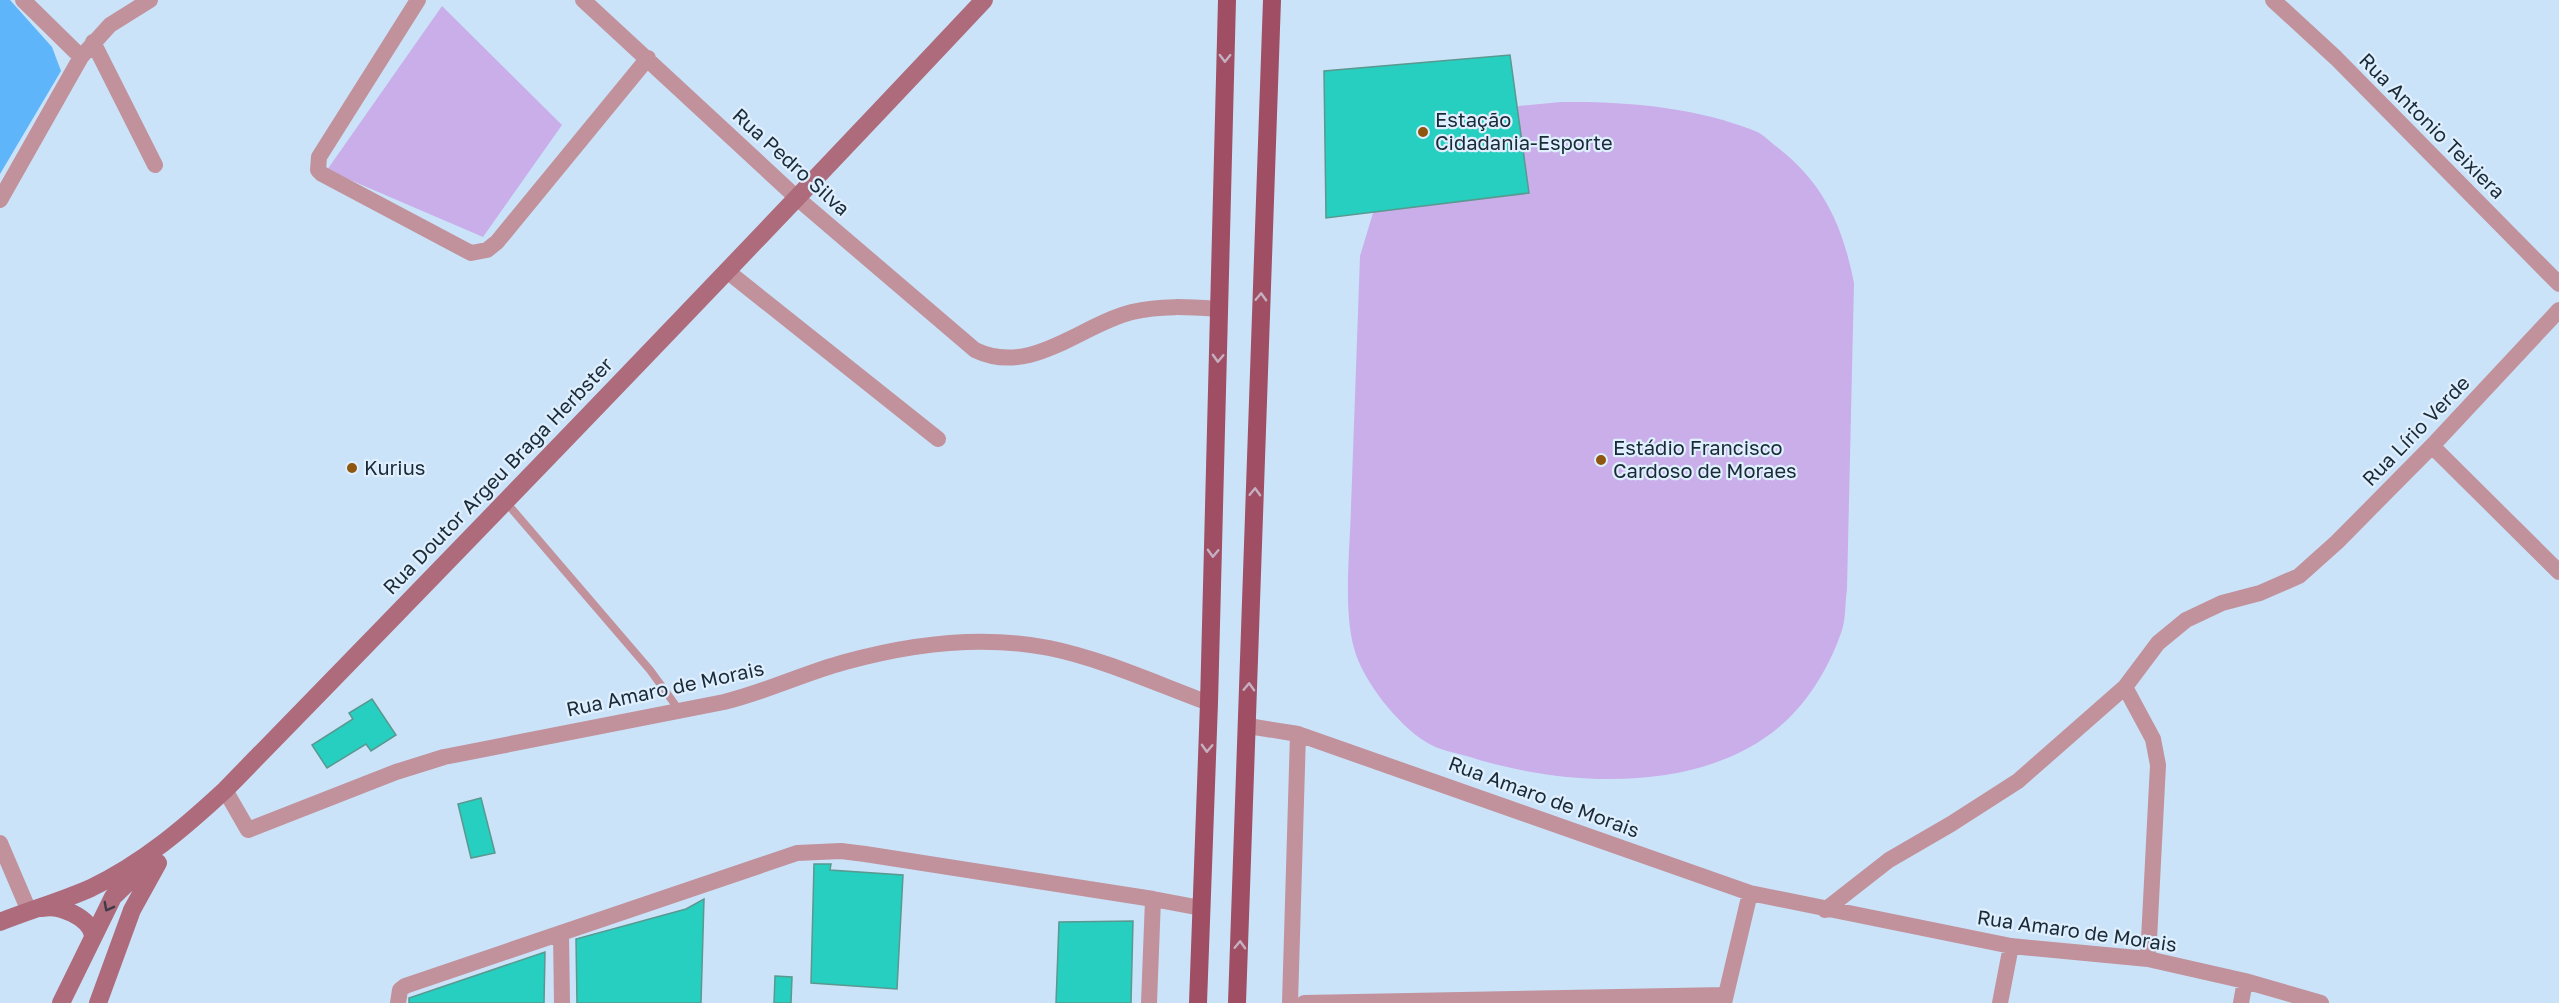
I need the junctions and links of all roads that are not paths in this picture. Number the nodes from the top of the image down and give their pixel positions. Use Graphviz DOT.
graph roads {
  1 [pos="23,0"];
  2 [pos="150,0"];
  3 [pos="418,0"];
  4 [pos="583,0"];
  5 [pos="984,0"];
  6 [pos="1227,0"];
  7 [pos="1272,0"];
  8 [pos="2273,0"];
  9 [pos="93,42"];
  10 [pos="81,57"];
  11 [pos="648,58"];
  12 [pos="155,165"];
  13 [pos="797,198"];
  14 [pos="0,200"];
  15 [pos="727,271"];
  16 [pos="2559,284"];
  17 [pos="1219,309"];
  18 [pos="2559,310"];
  19 [pos="938,439"];
  20 [pos="2432,446"];
  21 [pos="505,501"];
  22 [pos="2559,572"];
  23 [pos="2125,687"];
  24 [pos="1209,703"];
  25 [pos="679,710"];
  26 [pos="1248,726"];
  27 [pos="1298,734"];
  28 [pos="225,790"];
  29 [pos="177,834"];
  30 [pos="0,843"];
  31 [pos="1750,892"];
  32 [pos="1153,899"];
  33 [pos="1201,908"];
  34 [pos="1825,910"];
  35 [pos="28,911"];
  36 [pos="0,922"];
  37 [pos="561,933"];
  38 [pos="93,935"];
  39 [pos="2011,946"];
  40 [pos="2148,958"];
  41 [pos="2245,981"];
  42 [pos="1725,999"];
  43 [pos="61,1003"];
  44 [pos="98,1003"];
  45 [pos="398,1003"];
  46 [pos="562,1003"];
  47 [pos="1149,1003"];
  48 [pos="1198,1003"];
  49 [pos="1238,1003"];
  50 [pos="1290,1003"];
  51 [pos="1304,1003"];
  52 [pos="2000,1003"];
  53 [pos="2241,1003"];
  54 [pos="2321,1003"];
  1 -- 10 [label="street"];
  2 -- 9 [label="street"];
  3 -- 11 [label="street"];
  4 -- 11 [label="street, Rua Pedro Silva"];
  5 -- 13 [label="street, Rua Doutor Argeu Braga Herbster"];
  6 -- 17 [label="main road, one-way"];
  26 -- 7 [label="main road, one-way"];
  8 -- 16 [label="street, Rua Antonio Teixiera"];
  9 -- 10 [label="street"];
  9 -- 12 [label="street"];
  10 -- 14 [label="street"];
  11 -- 13 [label="street, Rua Pedro Silva"];
  13 -- 15 [label="street, Rua Doutor Argeu Braga Herbster"];
  13 -- 17 [label="street, Rua Pedro Silva"];
  15 -- 19 [label="street"];
  15 -- 21 [label="street, Rua Doutor Argeu Braga Herbster"];
  17 -- 24 [label="main road, one-way"];
  18 -- 20 [label="street, Rua Lírio Verde"];
  20 -- 22 [label="street"];
  20 -- 23 [label="street, Rua Lírio Verde"];
  21 -- 25 [label="lane"];
  21 -- 28 [label="street, Rua Doutor Argeu Braga Herbster"];
  23 -- 34 [label="street"];
  23 -- 40 [label="street"];
  24 -- 25 [label="street, Rua Amaro de Morais"];
  24 -- 33 [label="main road, one-way"];
  25 -- 28 [label="street, Rua Amaro de Morais"];
  26 -- 27 [label="street, Rua Amaro de Morais"];
  49 -- 26 [label="main road, one-way"];
  27 -- 31 [label="street, Rua Amaro de Morais"];
  27 -- 50 [label="street"];
  28 -- 29 [label="street, Rua Doutor Argeu Braga Herbster"];
  29 -- 35 [label="street, Rua Doutor Argeu Braga Herbster"];
  29 -- 38 [label="street, one-way"];
  29 -- 44 [label="street"];
  30 -- 35 [label="street"];
  31 -- 34 [label="street, Rua Amaro de Morais"];
  31 -- 42 [label="street"];
  32 -- 33 [label="street"];
  32 -- 37 [label="street"];
  32 -- 47 [label="street"];
  33 -- 48 [label="main road"];
  34 -- 39 [label="street, Rua Amaro de Morais"];
  35 -- 36 [label="street, Rua Doutor Argeu Braga Herbster"];
  35 -- 38 [label="street"];
  37 -- 45 [label="street"];
  37 -- 46 [label="street"];
  38 -- 43 [label="street"];
  39 -- 40 [label="street, Rua Amaro de Morais"];
  39 -- 52 [label="street"];
  40 -- 41 [label="street, Rua Amaro de Morais"];
  41 -- 53 [label="street"];
  41 -- 54 [label="street, Rua Amaro de Morais"];
  42 -- 51 [label="street"];
}
